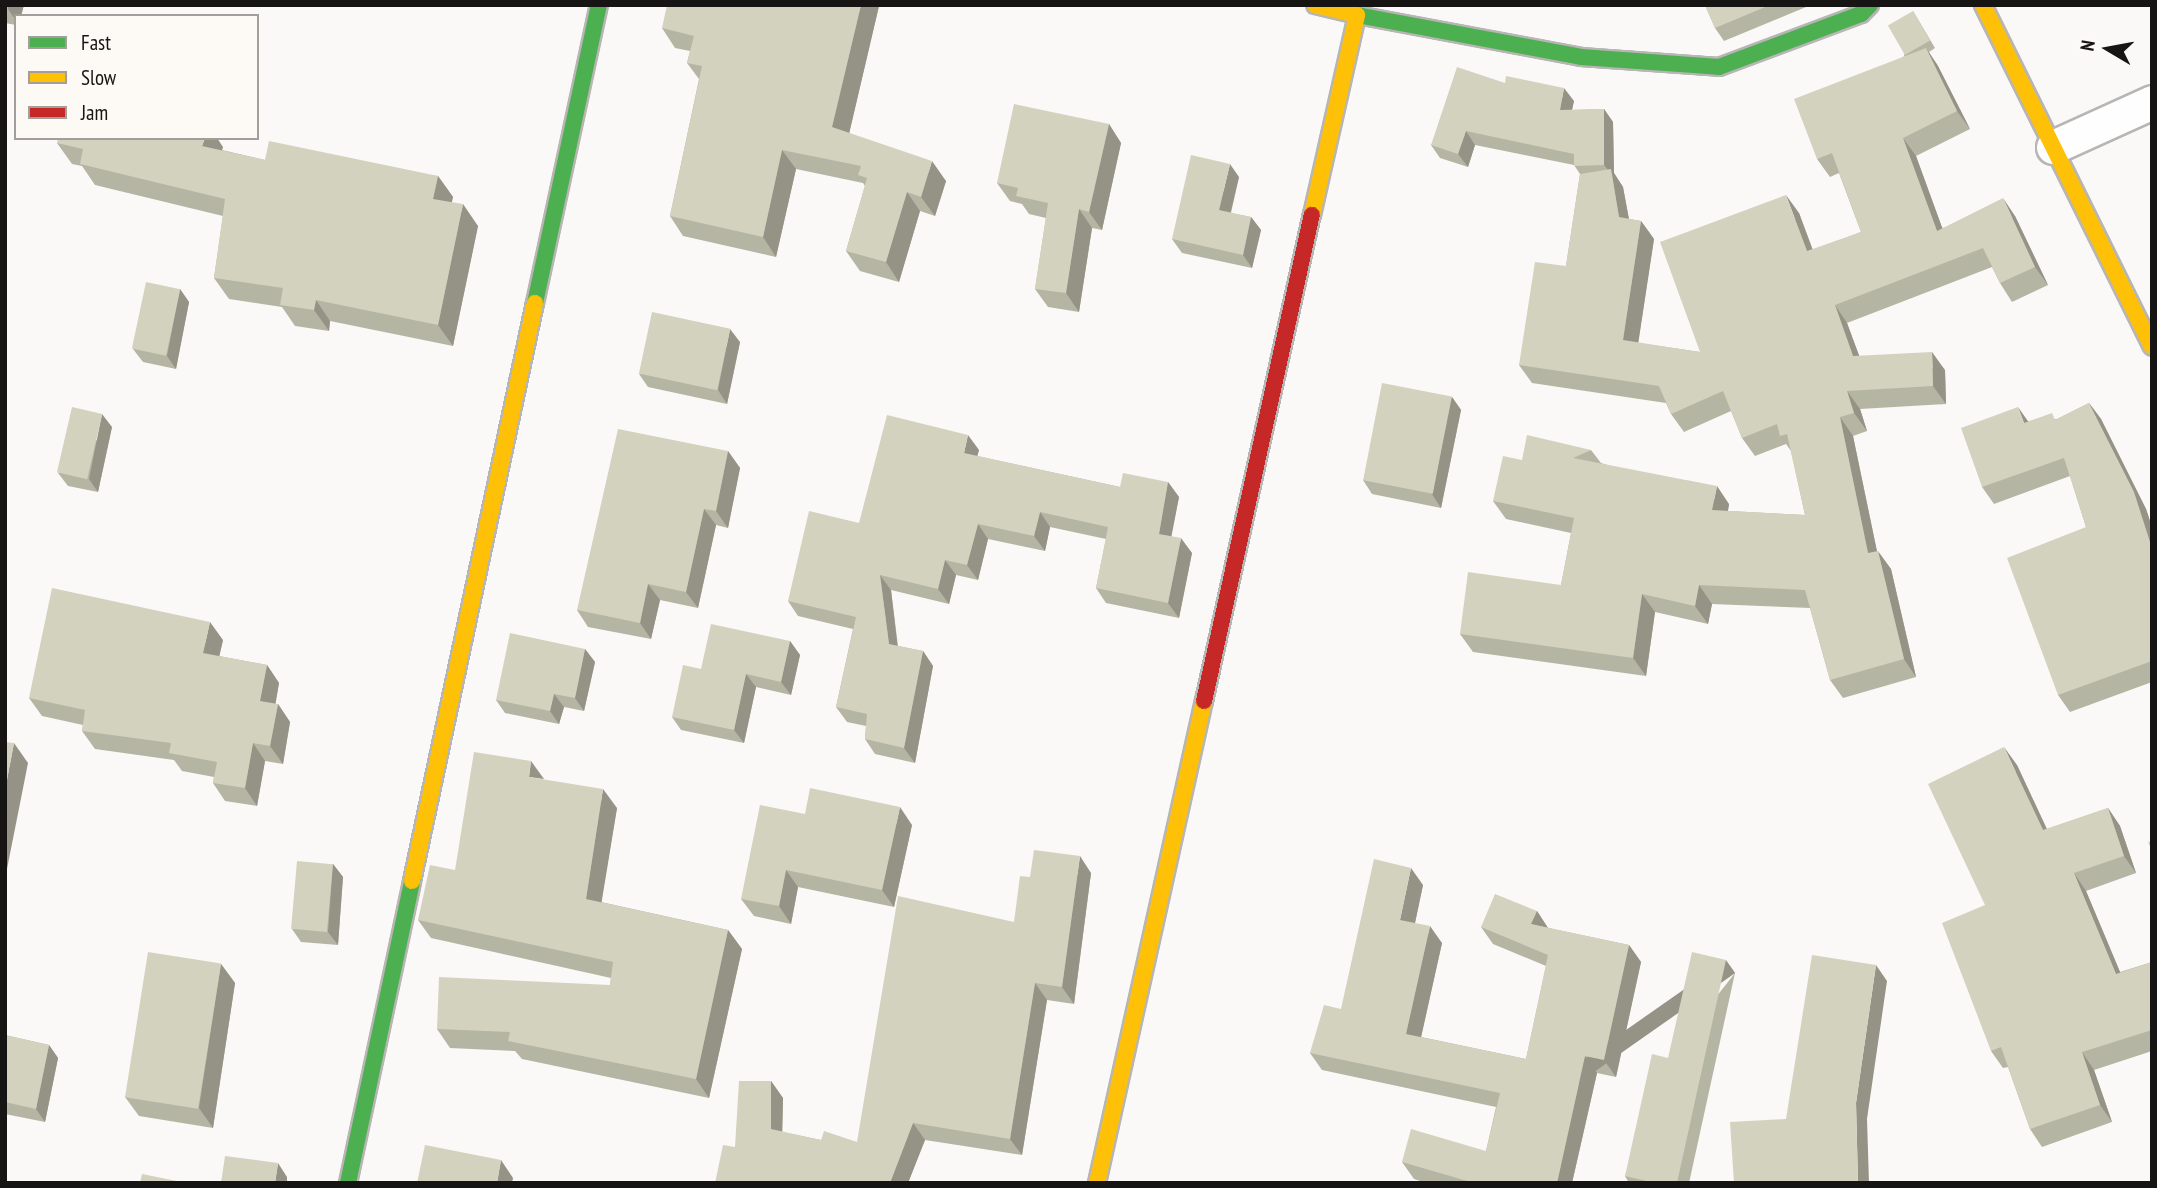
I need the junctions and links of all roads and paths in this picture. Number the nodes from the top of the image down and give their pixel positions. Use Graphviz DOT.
graph roads {
  1 [pos="599,5"];
  2 [pos="1315,5"];
  3 [pos="1870,5"];
  4 [pos="1983,5"];
  5 [pos="1357,15"];
  6 [pos="2152,102"];
  7 [pos="2053,147"];
  8 [pos="2152,347"];
  9 [pos="348,1183"];
  10 [pos="1097,1183"];
  1 -- 9 [label="street"];
  2 -- 5 [label="street"];
  3 -- 5 [label="street"];
  4 -- 7 [label="street"];
  5 -- 10 [label="street"];
  6 -- 7 [label="street"];
  7 -- 8 [label="street"];
}
